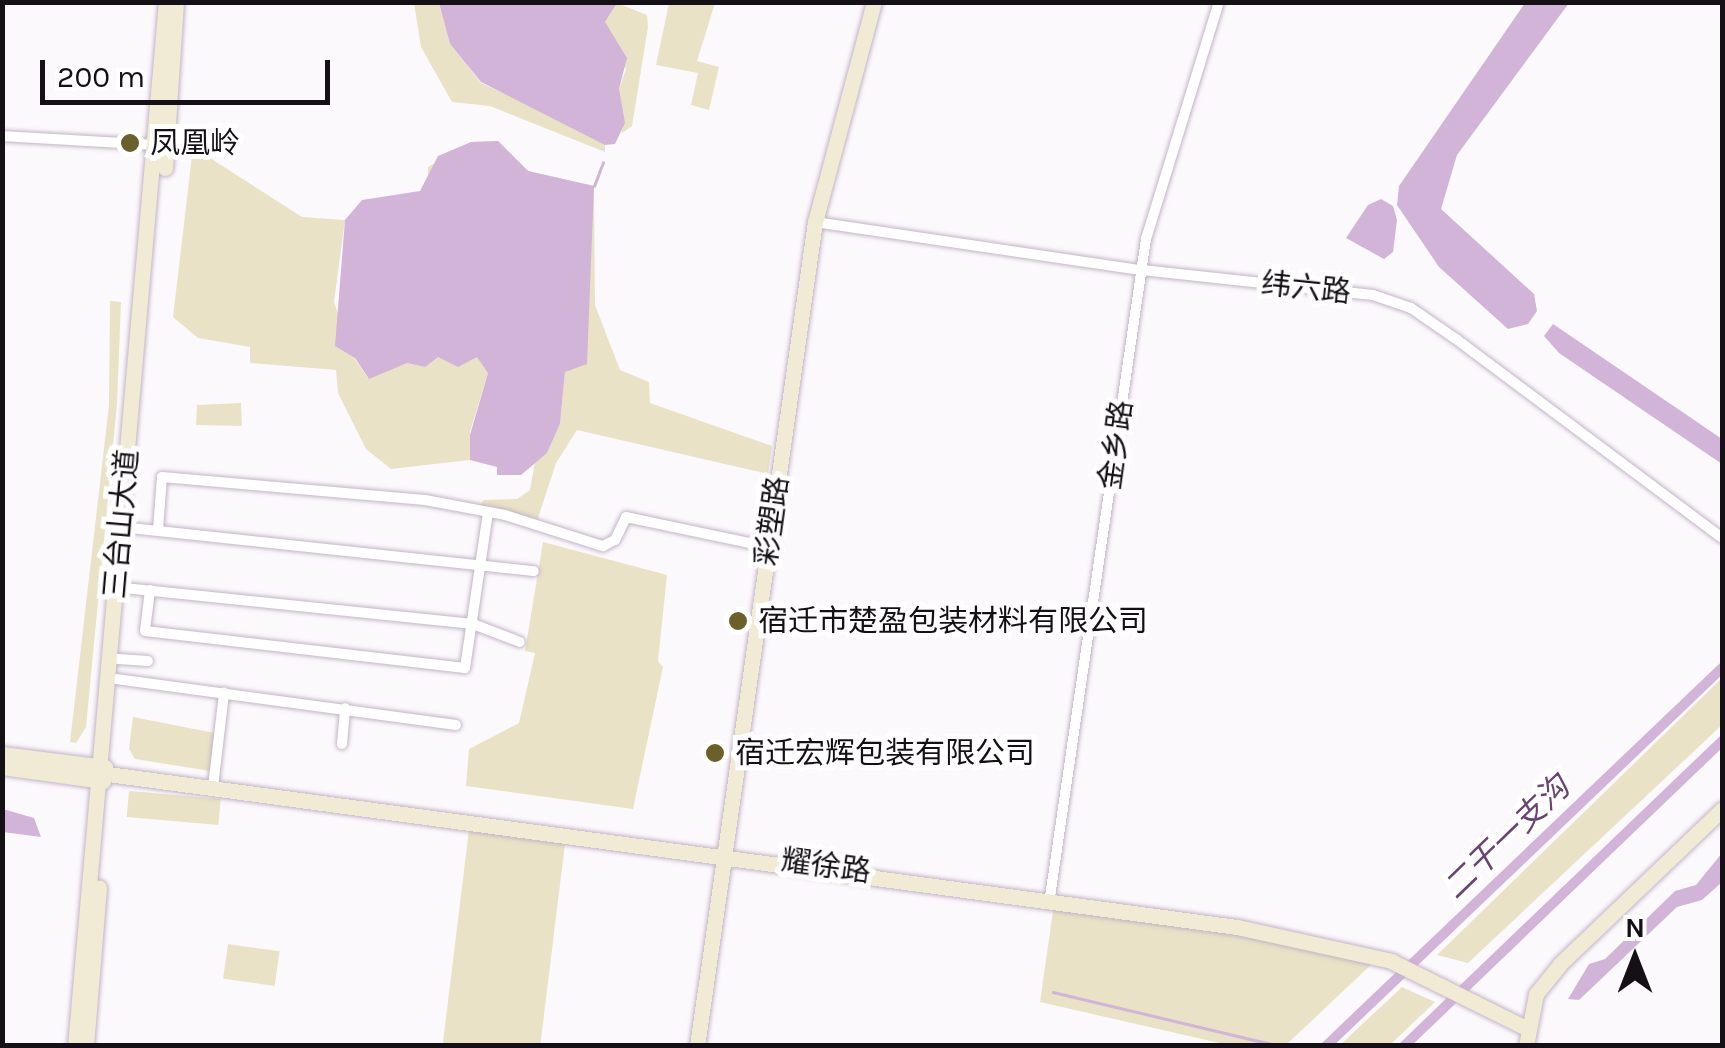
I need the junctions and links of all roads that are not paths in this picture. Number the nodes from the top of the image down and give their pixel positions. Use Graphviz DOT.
graph roads {
  1 [pos="166,2"];
  2 [pos="176,2"];
  3 [pos="874,2"];
  4 [pos="1219,2"];
  5 [pos="2,136"];
  6 [pos="162,145"];
  7 [pos="815,222"];
  8 [pos="1142,270"];
  9 [pos="488,513"];
  10 [pos="130,528"];
  11 [pos="158,530"];
  12 [pos="1722,538"];
  13 [pos="768,547"];
  14 [pos="482,564"];
  15 [pos="534,570"];
  16 [pos="124,588"];
  17 [pos="150,590"];
  18 [pos="474,624"];
  19 [pos="520,642"];
  20 [pos="118,659"];
  21 [pos="148,661"];
  22 [pos="116,679"];
  23 [pos="224,693"];
  24 [pos="345,708"];
  25 [pos="456,725"];
  26 [pos="342,744"];
  27 [pos="2,754"];
  28 [pos="2,767"];
  29 [pos="104,774"];
  30 [pos="213,787"];
  31 [pos="1722,808"];
  32 [pos="725,852"];
  33 [pos="1050,897"];
  34 [pos="1526,1028"];
  35 [pos="75,1046"];
  36 [pos="86,1046"];
  37 [pos="698,1046"];
  38 [pos="1526,1046"];
  1 -- 6 [label="street, 三台山大道"];
  2 -- 6 [label="street, 三台山大道"];
  3 -- 7 [label="street, 彩塑路"];
  4 -- 8 [label="street, 金乡路"];
  5 -- 6 [label="street"];
  6 -- 10 [label="street, 三台山大道"];
  6 -- 29 [label="street, 三台山大道"];
  7 -- 8 [label="street, 纬六路"];
  7 -- 13 [label="street, 彩塑路"];
  8 -- 12 [label="street, 纬六路"];
  8 -- 33 [label="street, 金乡路"];
  9 -- 11 [label="street"];
  9 -- 13 [label="street"];
  9 -- 14 [label="street"];
  10 -- 11 [label="street"];
  10 -- 16 [label="street, 三台山大道"];
  11 -- 14 [label="street"];
  13 -- 32 [label="street, 彩塑路"];
  14 -- 15 [label="street"];
  14 -- 18 [label="street"];
  16 -- 17 [label="street"];
  16 -- 20 [label="street, 三台山大道"];
  17 -- 18 [label="street"];
  17 -- 18 [label="street"];
  18 -- 19 [label="street"];
  20 -- 21 [label="street"];
  20 -- 22 [label="street, 三台山大道"];
  22 -- 23 [label="street"];
  22 -- 29 [label="street, 三台山大道"];
  23 -- 24 [label="street"];
  23 -- 30 [label="street"];
  24 -- 25 [label="street"];
  24 -- 26 [label="street"];
  27 -- 29 [label="street"];
  28 -- 29 [label="street"];
  29 -- 30 [label="street, 耀徐路"];
  29 -- 35 [label="street, 三台山大道"];
  29 -- 36 [label="street, 三台山大道"];
  30 -- 32 [label="street, 耀徐路"];
  31 -- 34 [label="street"];
  32 -- 33 [label="street, 耀徐路"];
  32 -- 37 [label="street, 彩塑路"];
  33 -- 34 [label="street, 耀徐路"];
  34 -- 38 [label="street"];
}
